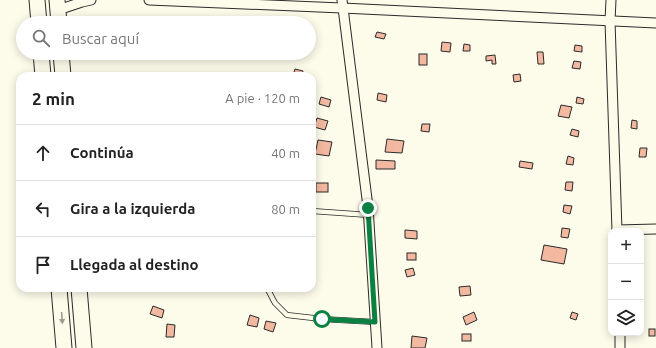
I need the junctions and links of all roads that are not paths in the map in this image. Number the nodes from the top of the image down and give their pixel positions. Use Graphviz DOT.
graph roads {
  1 [pos="37,0"];
  2 [pos="91,0"];
  3 [pos="149,0"];
  4 [pos="611,0"];
  5 [pos="342,4"];
  6 [pos="58,11"];
  7 [pos="38,16"];
  8 [pos="610,21"];
  9 [pos="656,24"];
  10 [pos="42,60"];
  11 [pos="62,60"];
  12 [pos="43,72"];
  13 [pos="63,72"];
  14 [pos="316,210"];
  15 [pos="369,215"];
  16 [pos="616,228"];
  17 [pos="644,229"];
  18 [pos="656,229"];
  19 [pos="59,292"];
  20 [pos="79,292"];
  21 [pos="269,292"];
  22 [pos="375,322"];
  23 [pos="620,336"];
  24 [pos="64,348"];
  25 [pos="84,348"];
  26 [pos="377,348"];
  27 [pos="620,348"];
  1 -- 7 [label="highway"];
  2 -- 6 [label="street"];
  3 -- 5 [label="street"];
  4 -- 8 [label="street"];
  5 -- 8 [label="street"];
  5 -- 15 [label="street"];
  8 -- 9 [label="street"];
  8 -- 16 [label="street"];
  10 -- 12 [label="highway"];
  11 -- 13 [label="highway"];
  14 -- 15 [label="lane"];
  15 -- 22 [label="street"];
  17 -- 18 [label="street"];
  19 -- 24 [label="highway, one-way"];
  20 -- 25 [label="highway"];
  21 -- 22 [label="lane"];
  22 -- 26 [label="street"];
  23 -- 27 [label="street"];
}
